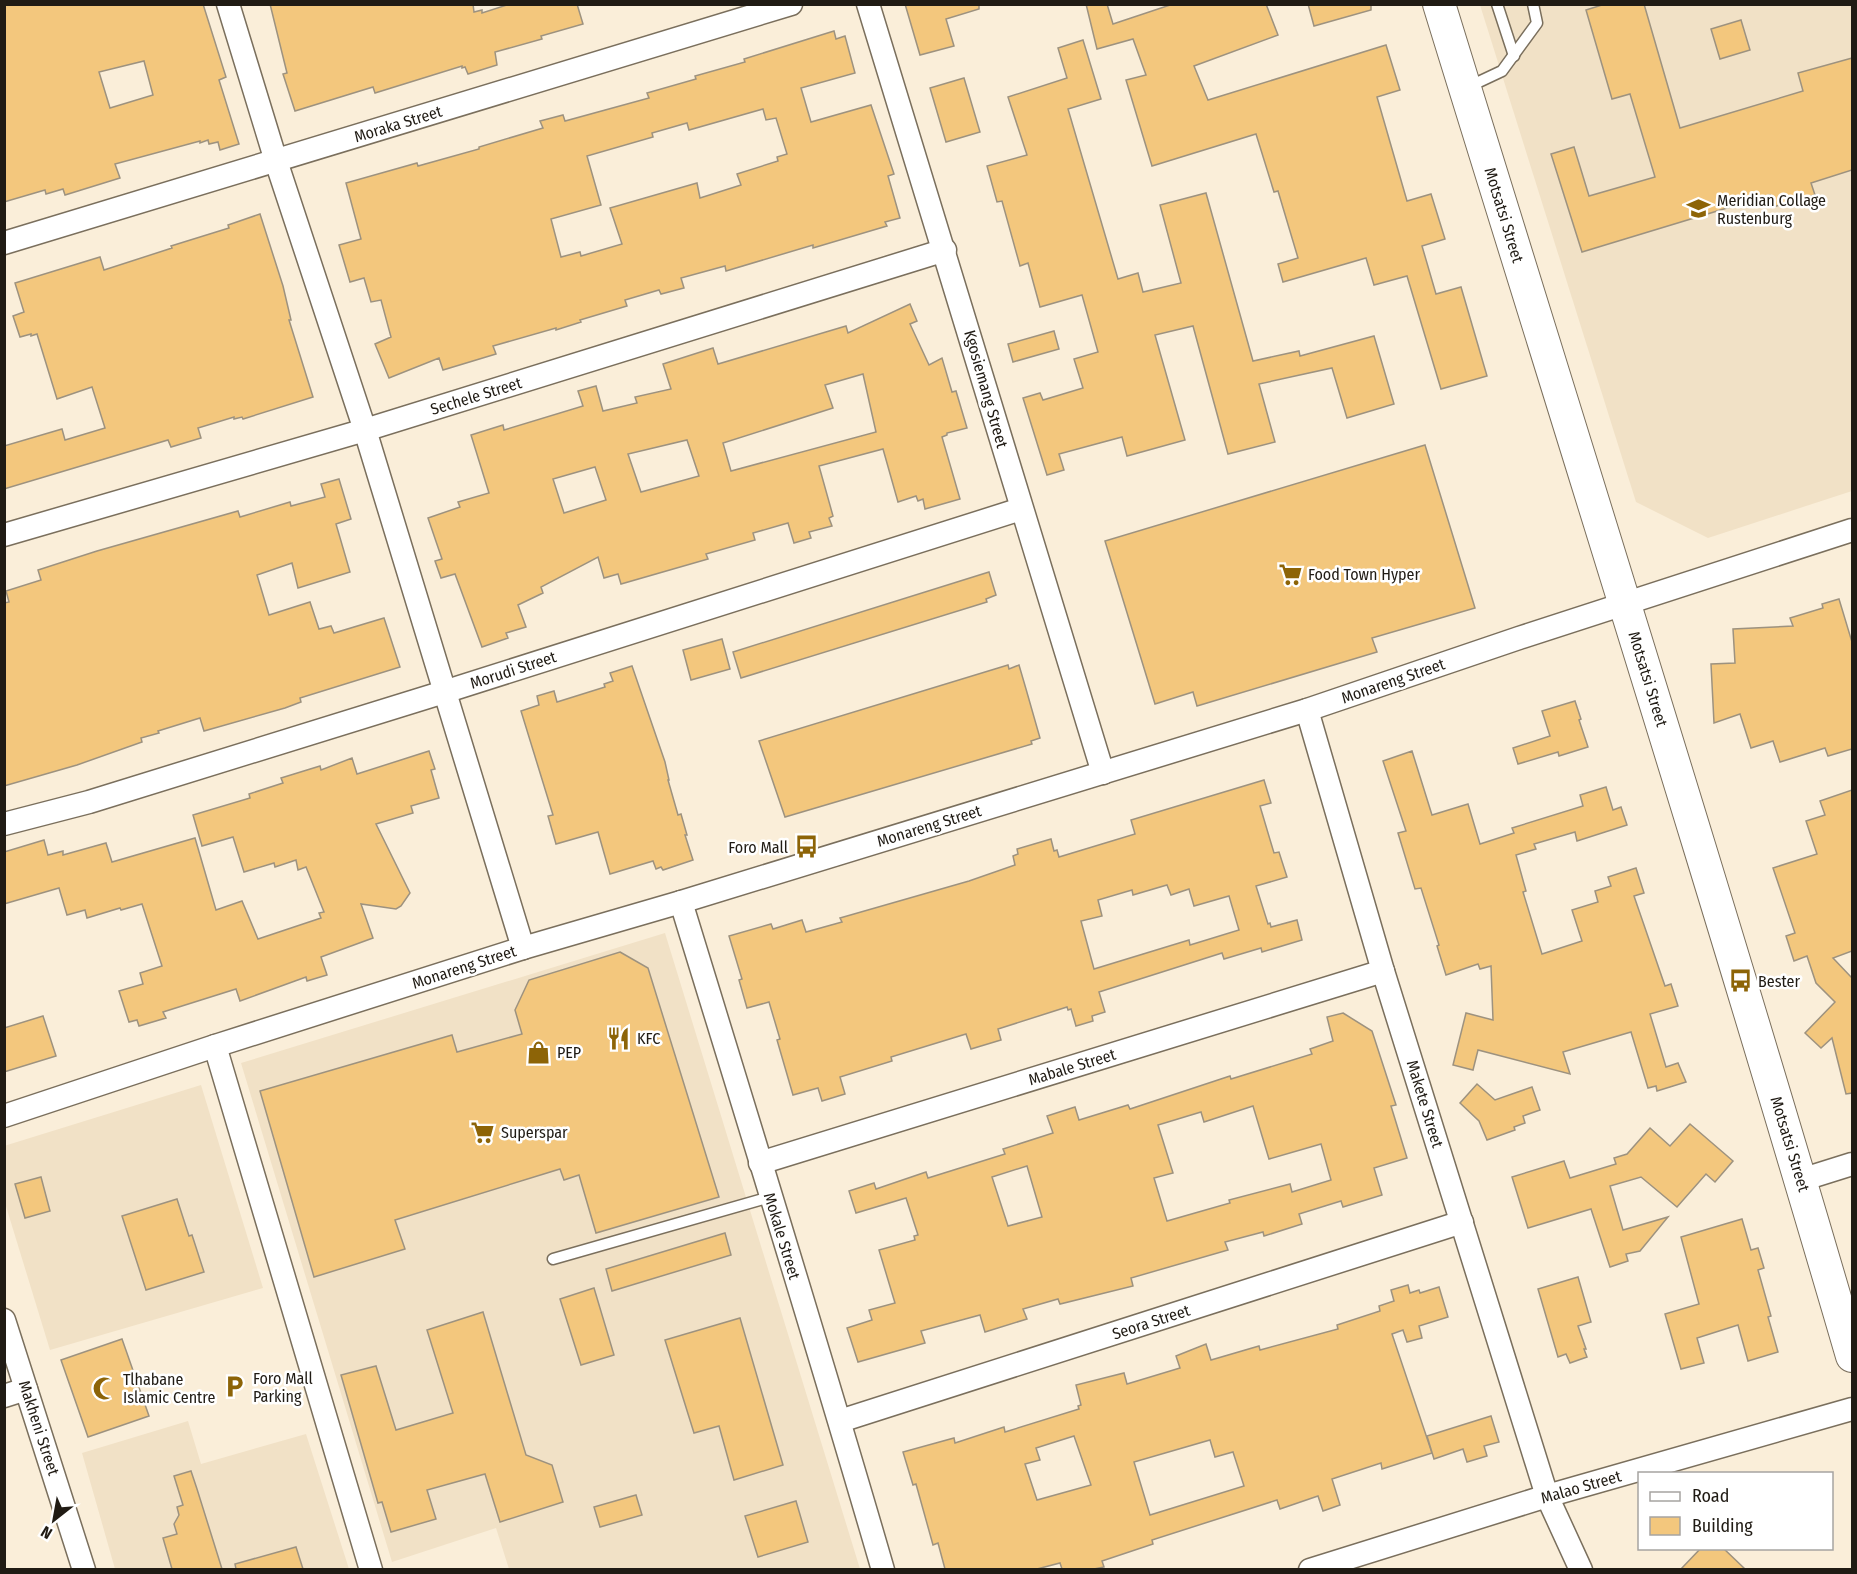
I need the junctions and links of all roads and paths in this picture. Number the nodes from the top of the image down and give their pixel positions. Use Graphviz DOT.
graph roads {
  1 [pos="228,4"];
  2 [pos="791,4"];
  3 [pos="868,4"];
  4 [pos="1439,4"];
  5 [pos="1497,4"];
  6 [pos="1533,4"];
  7 [pos="1514,56"];
  8 [pos="1465,88"];
  9 [pos="276,161"];
  10 [pos="4,243"];
  11 [pos="945,250"];
  12 [pos="365,430"];
  13 [pos="1021,509"];
  14 [pos="1852,530"];
  15 [pos="4,535"];
  16 [pos="1625,603"];
  17 [pos="444,692"];
  18 [pos="1307,710"];
  19 [pos="1103,773"];
  20 [pos="4,824"];
  21 [pos="681,902"];
  22 [pos="523,948"];
  23 [pos="1383,971"];
  24 [pos="215,1046"];
  25 [pos="4,1116"];
  26 [pos="760,1163"];
  27 [pos="1852,1164"];
  28 [pos="1801,1180"];
  29 [pos="770,1197"];
  30 [pos="1462,1222"];
  31 [pos="553,1259"];
  32 [pos="4,1320"];
  33 [pos="1852,1356"];
  34 [pos="26,1389"];
  35 [pos="4,1396"];
  36 [pos="1852,1409"];
  37 [pos="840,1421"];
  38 [pos="1547,1496"];
  39 [pos="84,1569"];
  40 [pos="371,1569"];
  41 [pos="883,1569"];
  42 [pos="1310,1569"];
  43 [pos="1581,1569"];
  1 -- 9 [label="street"];
  2 -- 9 [label="street, Moraka Street"];
  3 -- 11 [label="street, Kgosiemang Street"];
  4 -- 8 [label="street, Motsatsi Street"];
  5 -- 7 [label="lane"];
  6 -- 7 [label="lane"];
  7 -- 8 [label="lane"];
  8 -- 16 [label="street, Motsatsi Street"];
  9 -- 10 [label="street, Moraka Street"];
  9 -- 12 [label="street"];
  11 -- 12 [label="street, Sechele Street"];
  11 -- 13 [label="street, Kgosiemang Street"];
  12 -- 15 [label="street, Sechele Street"];
  12 -- 17 [label="street"];
  13 -- 17 [label="street, Morudi Street"];
  13 -- 19 [label="street, Kgosiemang Street"];
  14 -- 16 [label="street, Monareng Street"];
  16 -- 18 [label="street, Monareng Street"];
  16 -- 28 [label="street, Motsatsi Street"];
  17 -- 20 [label="street, Morudi Street"];
  17 -- 22 [label="street"];
  18 -- 19 [label="street, Monareng Street"];
  18 -- 23 [label="street, Makete Street"];
  19 -- 21 [label="street, Monareng Street"];
  21 -- 22 [label="street, Monareng Street"];
  21 -- 26 [label="street, Mokale Street"];
  22 -- 24 [label="street, Monareng Street"];
  23 -- 26 [label="street, Mabale Street"];
  23 -- 30 [label="street, Makete Street"];
  24 -- 25 [label="street, Monareng Street"];
  24 -- 40 [label="street"];
  26 -- 29 [label="street, Mokale Street"];
  27 -- 28 [label="street"];
  28 -- 33 [label="street, Motsatsi Street"];
  29 -- 31 [label="lane"];
  29 -- 37 [label="street, Mokale Street"];
  30 -- 37 [label="street, Seora Street"];
  30 -- 38 [label="street, Makete Street"];
  32 -- 34 [label="street, Makheni Street"];
  34 -- 35 [label="street"];
  34 -- 39 [label="street, Makheni Street"];
  36 -- 38 [label="street, Malao Street"];
  37 -- 41 [label="street, Mokale Street"];
  38 -- 42 [label="street, Malao Street"];
  38 -- 43 [label="street, Makete Street"];
}
